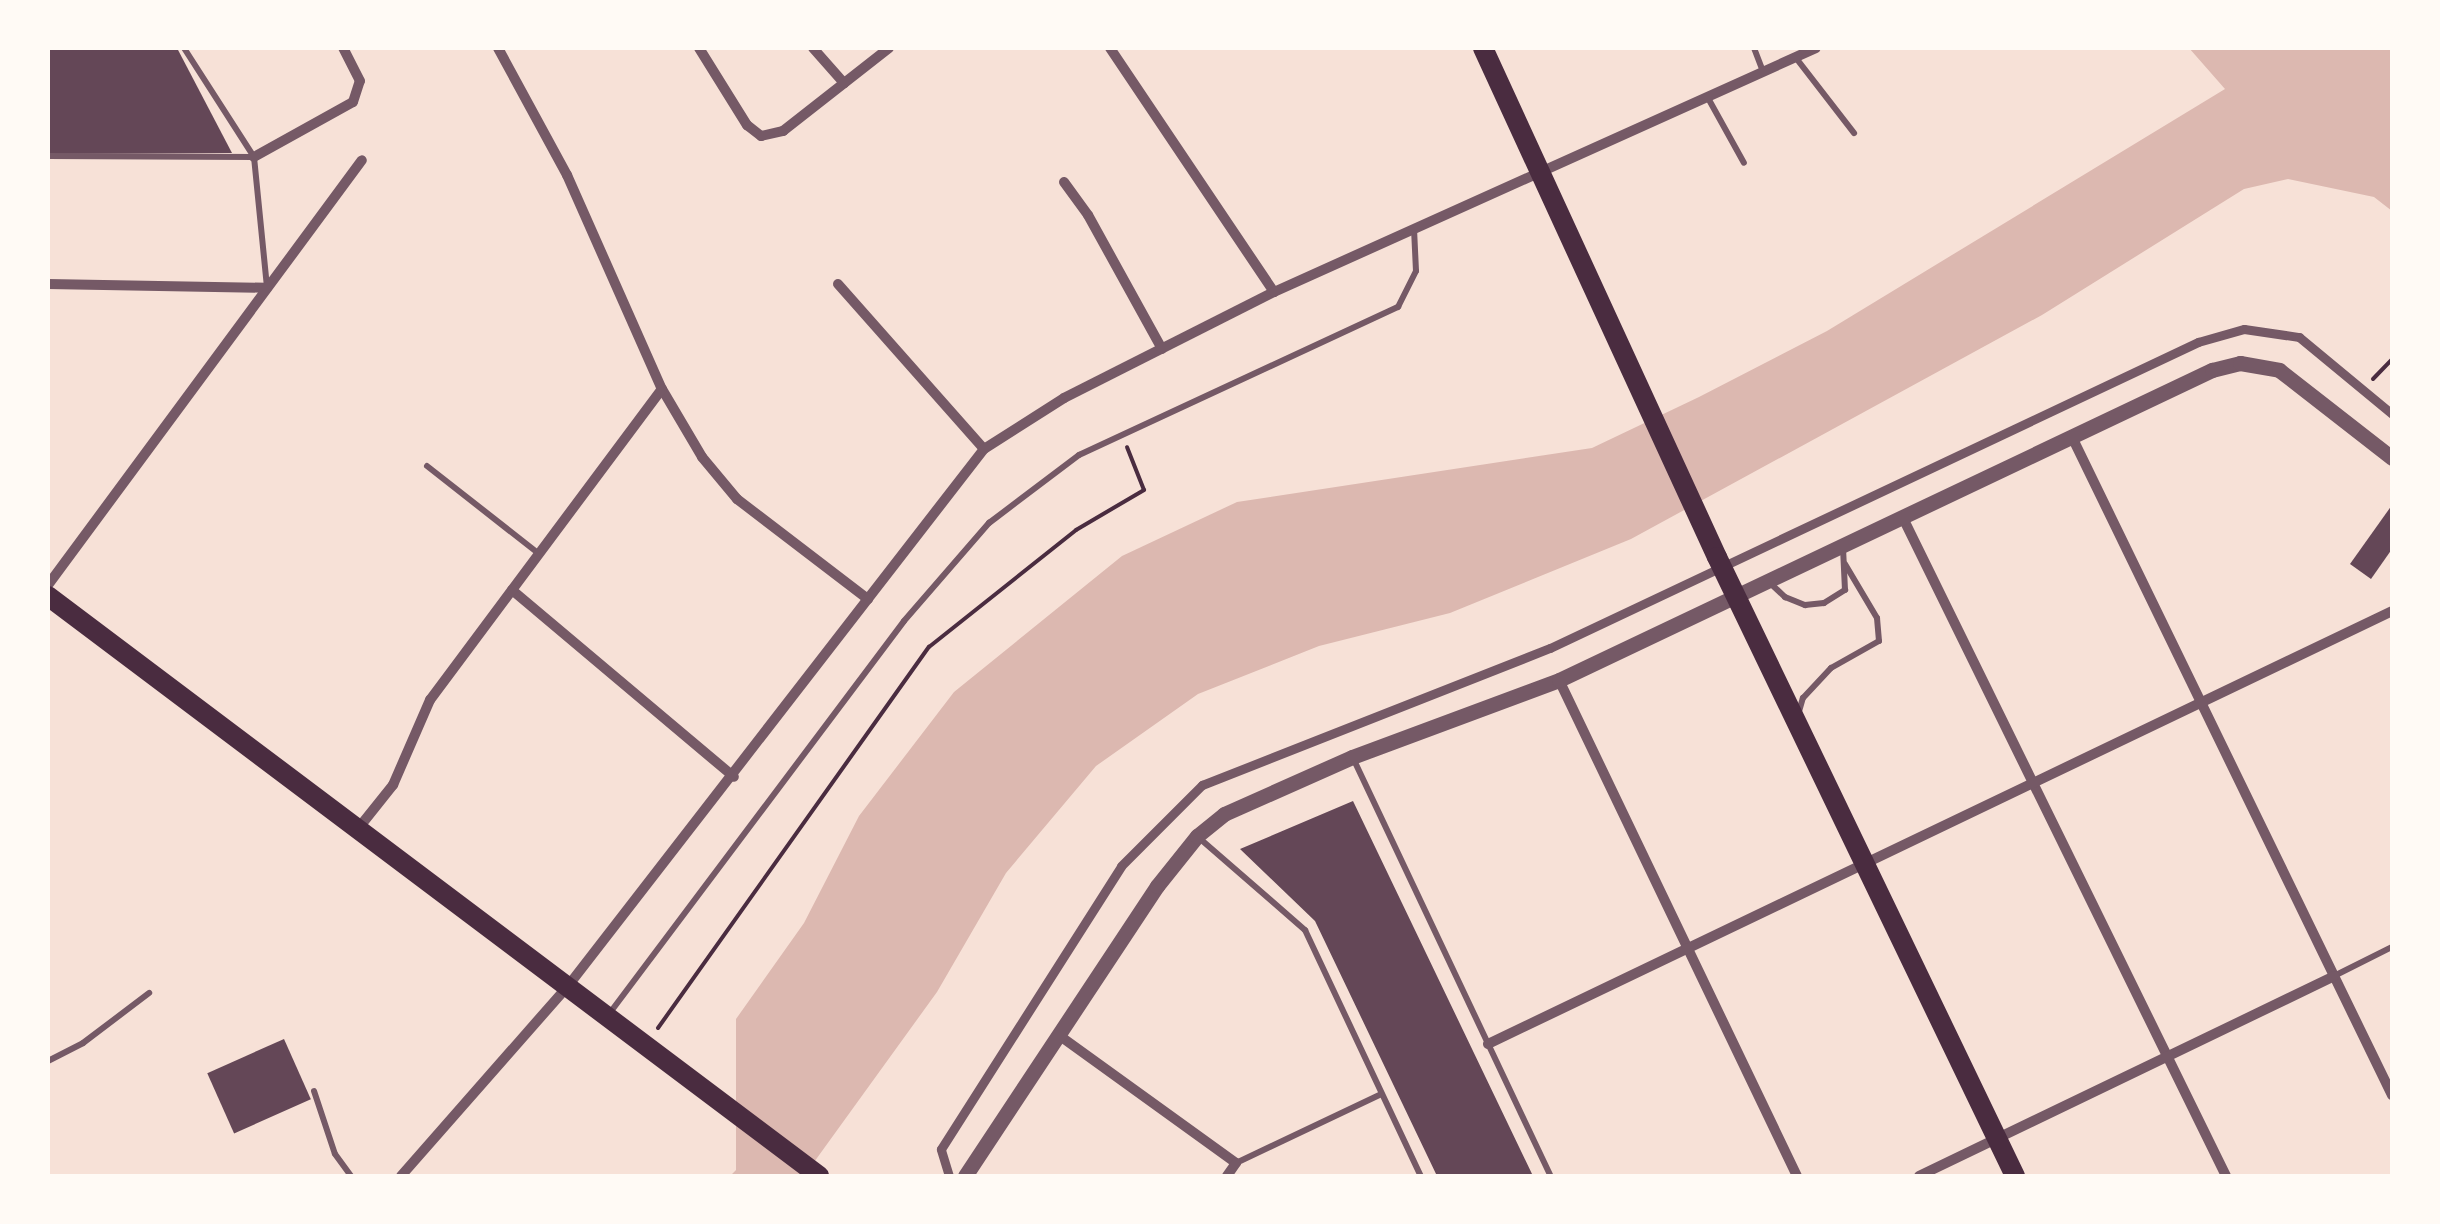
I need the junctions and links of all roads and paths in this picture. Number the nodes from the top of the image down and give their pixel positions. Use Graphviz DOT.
graph roads {
  1 [pos="186,48"];
  2 [pos="343,48"];
  3 [pos="498,48"];
  4 [pos="699,48"];
  5 [pos="812,48"];
  6 [pos="889,48"];
  7 [pos="1110,48"];
  8 [pos="1483,48"];
  9 [pos="1754,48"];
  10 [pos="1816,48"];
  11 [pos="1796,57"];
  12 [pos="1763,72"];
  13 [pos="844,83"];
  14 [pos="1707,96"];
  15 [pos="1854,133"];
  16 [pos="48,156"];
  17 [pos="254,156"];
  18 [pos="362,160"];
  19 [pos="1744,163"];
  20 [pos="1539,172"];
  21 [pos="1064,182"];
  22 [pos="1414,228"];
  23 [pos="48,284"];
  24 [pos="838,284"];
  25 [pos="268,288"];
  26 [pos="1274,292"];
  27 [pos="1162,349"];
  28 [pos="2392,359"];
  29 [pos="662,389"];
  30 [pos="2363,390"];
  31 [pos="2392,414"];
  32 [pos="1123,435"];
  33 [pos="2072,437"];
  34 [pos="984,448"];
  35 [pos="2392,458"];
  36 [pos="427,466"];
  37 [pos="1903,518"];
  38 [pos="539,554"];
  39 [pos="1844,556"];
  40 [pos="1720,563"];
  41 [pos="1768,582"];
  42 [pos="48,586"];
  43 [pos="512,590"];
  44 [pos="48,596"];
  45 [pos="1738,598"];
  46 [pos="868,599"];
  47 [pos="2392,610"];
  48 [pos="1560,680"];
  49 [pos="2200,701"];
  50 [pos="1796,721"];
  51 [pos="1352,757"];
  52 [pos="734,777"];
  53 [pos="2033,782"];
  54 [pos="357,830"];
  55 [pos="1197,836"];
  56 [pos="1865,863"];
  57 [pos="2392,947"];
  58 [pos="1688,948"];
  59 [pos="2334,976"];
  60 [pos="568,986"];
  61 [pos="149,993"];
  62 [pos="608,1016"];
  63 [pos="1060,1036"];
  64 [pos="1488,1044"];
  65 [pos="653,1049"];
  66 [pos="2167,1056"];
  67 [pos="48,1062"];
  68 [pos="314,1092"];
  69 [pos="1381,1094"];
  70 [pos="2392,1096"];
  71 [pos="1997,1138"];
  72 [pos="1236,1163"];
  73 [pos="351,1176"];
  74 [pos="401,1176"];
  75 [pos="819,1176"];
  76 [pos="949,1176"];
  77 [pos="965,1176"];
  78 [pos="1227,1176"];
  79 [pos="1421,1176"];
  80 [pos="1551,1176"];
  81 [pos="1797,1176"];
  82 [pos="1918,1176"];
  83 [pos="2016,1176"];
  84 [pos="2226,1176"];
  1 -- 17 [label="lane"];
  2 -- 17 [label="street"];
  3 -- 29 [label="street"];
  4 -- 13 [label="street"];
  5 -- 13 [label="street"];
  6 -- 13 [label="street"];
  7 -- 26 [label="street"];
  8 -- 20 [label="main road"];
  9 -- 12 [label="lane"];
  10 -- 11 [label="street"];
  11 -- 12 [label="street"];
  11 -- 15 [label="lane"];
  12 -- 14 [label="street"];
  14 -- 19 [label="lane"];
  14 -- 20 [label="street"];
  16 -- 17 [label="lane"];
  17 -- 25 [label="lane"];
  18 -- 25 [label="street"];
  20 -- 22 [label="street"];
  20 -- 40 [label="main road"];
  21 -- 27 [label="street"];
  22 -- 26 [label="street"];
  22 -- 32 [label="lane"];
  23 -- 25 [label="street"];
  24 -- 34 [label="street"];
  25 -- 42 [label="street"];
  26 -- 27 [label="street"];
  27 -- 34 [label="street"];
  28 -- 30 [label="path"];
  29 -- 38 [label="street"];
  29 -- 46 [label="street"];
  30 -- 31 [label="street"];
  30 -- 40 [label="street"];
  32 -- 62 [label="lane"];
  32 -- 65 [label="path"];
  33 -- 35 [label="street"];
  33 -- 37 [label="street"];
  33 -- 49 [label="street"];
  34 -- 46 [label="street"];
  36 -- 38 [label="lane"];
  37 -- 39 [label="street"];
  37 -- 53 [label="street"];
  38 -- 43 [label="street"];
  39 -- 41 [label="street"];
  39 -- 41 [label="lane"];
  39 -- 50 [label="lane"];
  40 -- 45 [label="main road"];
  40 -- 76 [label="street"];
  41 -- 45 [label="street"];
  43 -- 52 [label="street"];
  43 -- 54 [label="street"];
  44 -- 54 [label="main road"];
  45 -- 48 [label="street"];
  45 -- 50 [label="main road"];
  46 -- 52 [label="street"];
  47 -- 49 [label="street"];
  48 -- 51 [label="street"];
  48 -- 58 [label="street"];
  49 -- 53 [label="street"];
  49 -- 59 [label="street"];
  50 -- 56 [label="main road"];
  51 -- 55 [label="street"];
  51 -- 64 [label="lane"];
  52 -- 60 [label="street"];
  53 -- 56 [label="street"];
  53 -- 66 [label="street"];
  54 -- 60 [label="main road"];
  55 -- 63 [label="street"];
  55 -- 69 [label="lane"];
  56 -- 58 [label="street"];
  56 -- 71 [label="main road"];
  57 -- 59 [label="lane"];
  58 -- 64 [label="street"];
  58 -- 81 [label="street"];
  59 -- 66 [label="street"];
  59 -- 70 [label="street"];
  60 -- 62 [label="main road"];
  60 -- 74 [label="street"];
  61 -- 67 [label="lane"];
  62 -- 65 [label="main road"];
  63 -- 72 [label="street"];
  63 -- 77 [label="street"];
  64 -- 80 [label="lane"];
  65 -- 75 [label="main road"];
  66 -- 71 [label="street"];
  66 -- 84 [label="street"];
  68 -- 73 [label="lane"];
  69 -- 72 [label="lane"];
  69 -- 79 [label="lane"];
  71 -- 82 [label="street"];
  71 -- 83 [label="main road"];
  72 -- 78 [label="street"];
}
